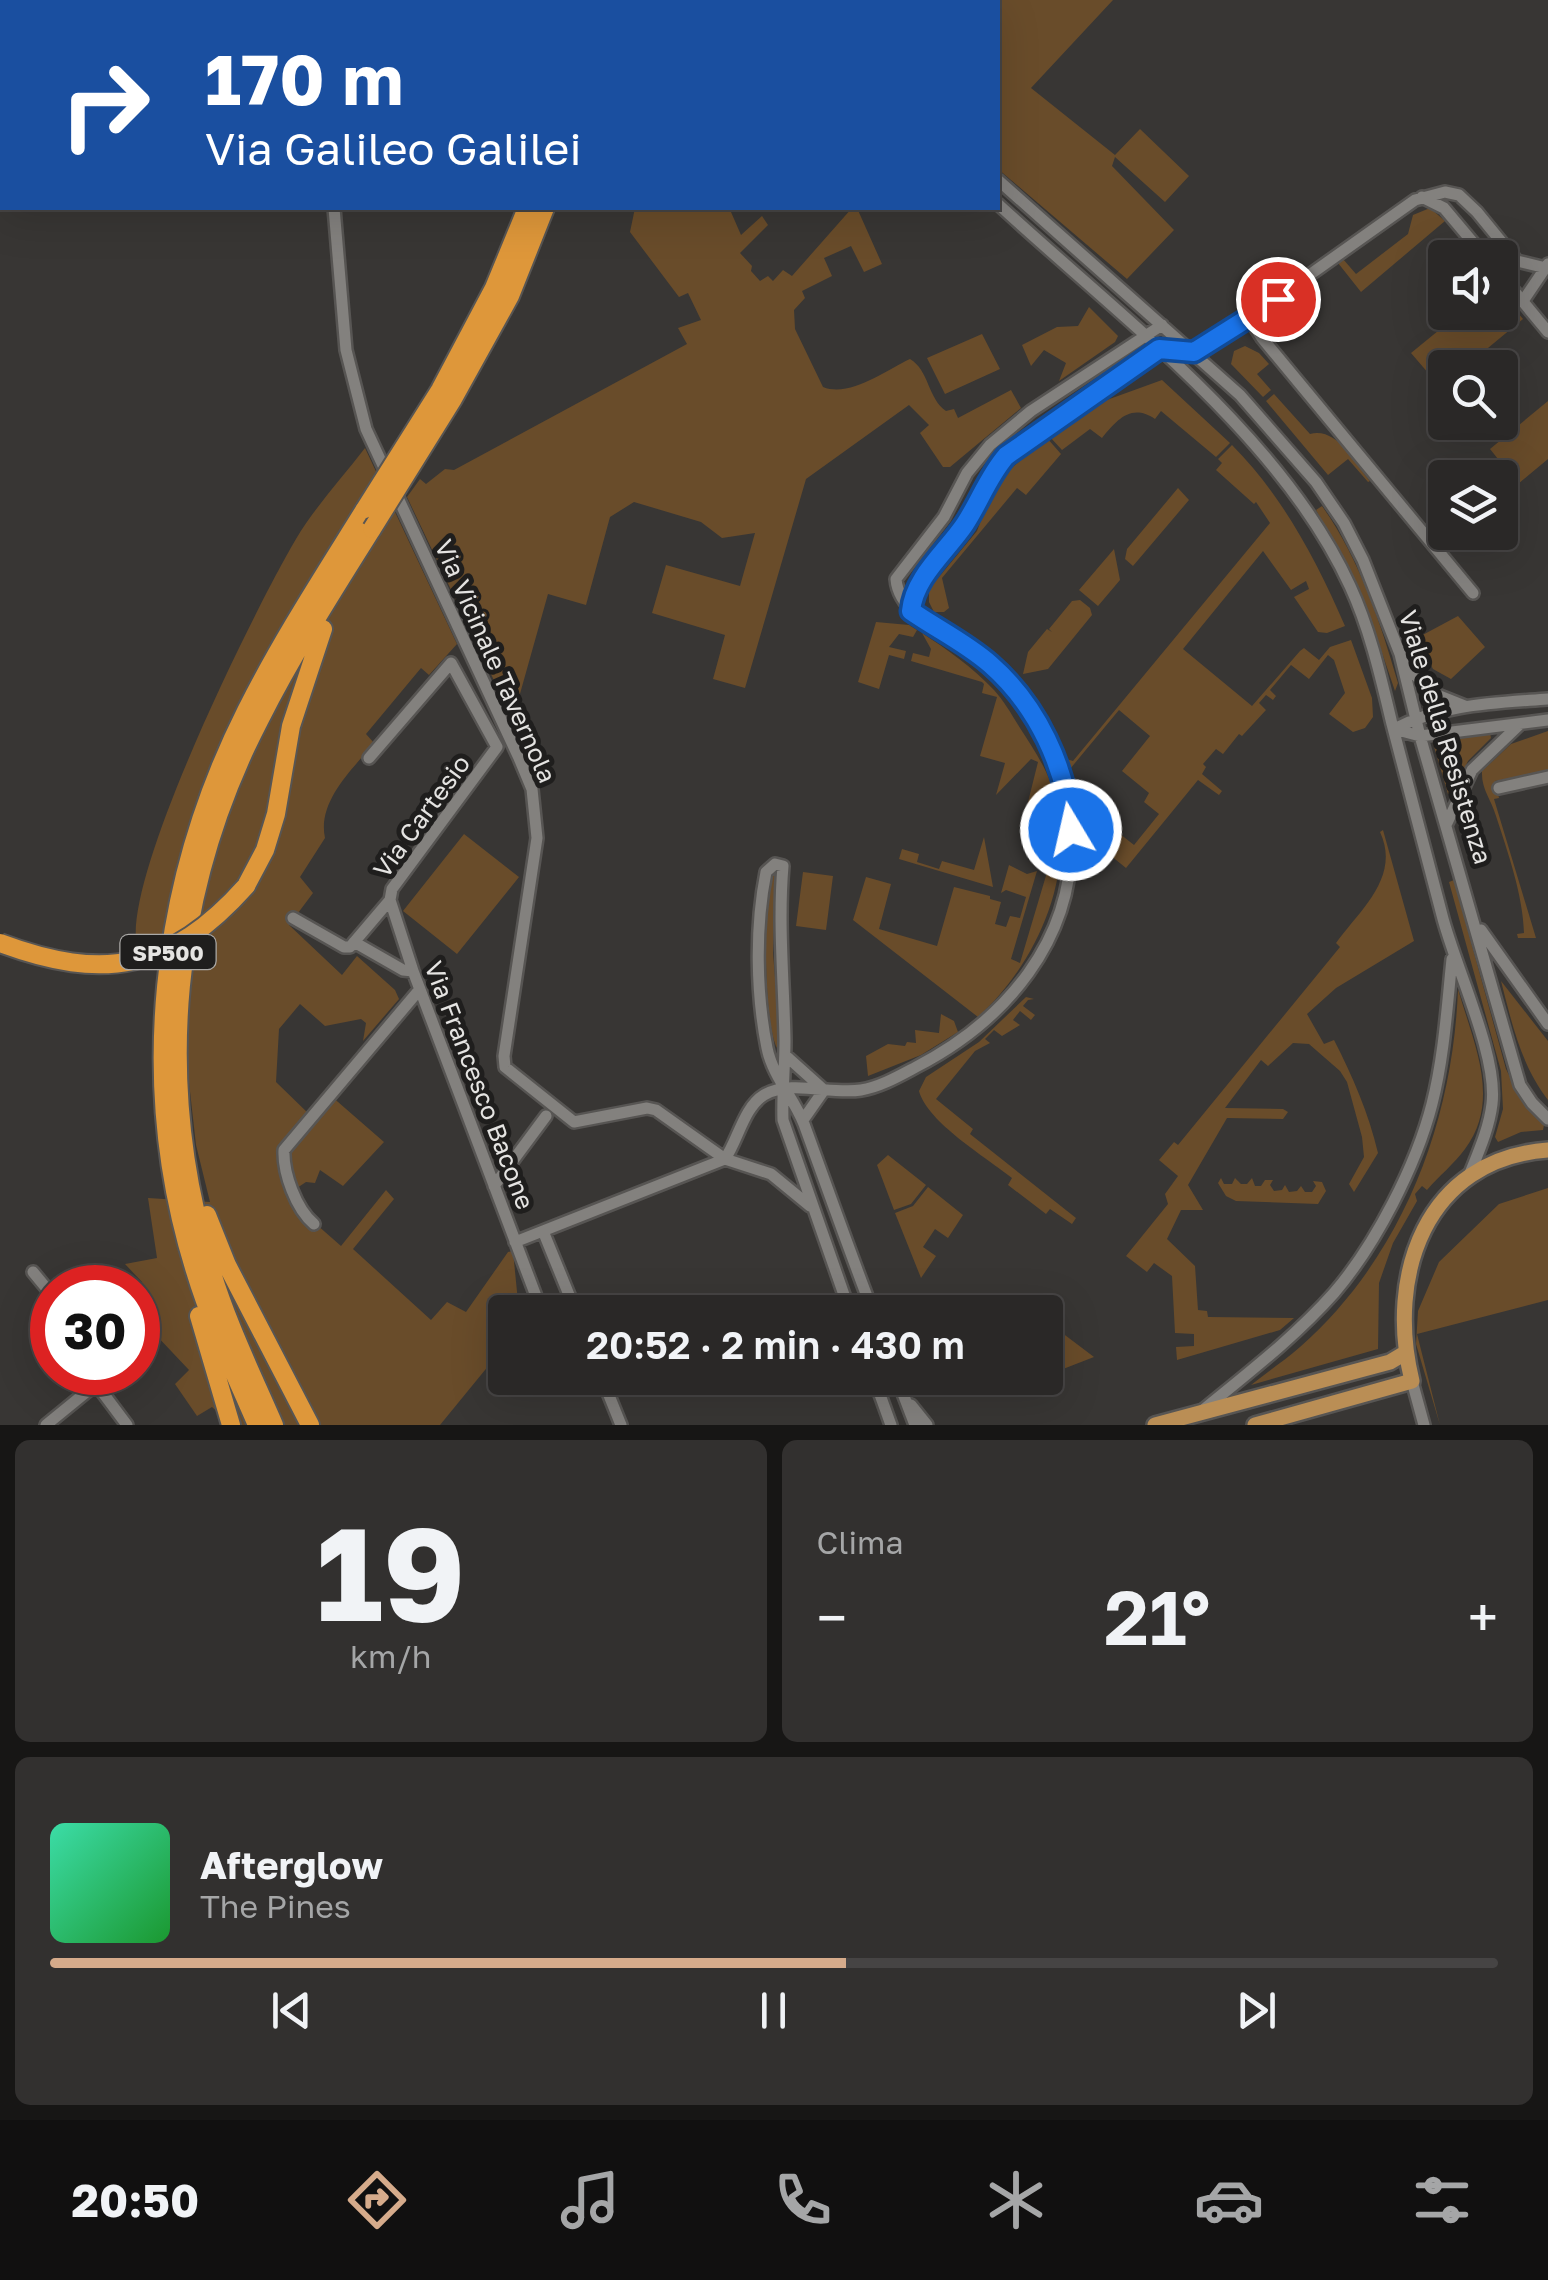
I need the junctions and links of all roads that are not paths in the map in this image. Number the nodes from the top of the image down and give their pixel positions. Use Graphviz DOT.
graph roads {
  1 [pos="1000,182"];
  2 [pos="1422,197"];
  3 [pos="1000,206"];
  4 [pos="334,210"];
  5 [pos="526,210"];
  6 [pos="544,210"];
  7 [pos="1471,240"];
  8 [pos="1500,240"];
  9 [pos="1518,261"];
  10 [pos="1547,266"];
  11 [pos="1518,296"];
  12 [pos="1523,302"];
  13 [pos="1245,322"];
  14 [pos="1162,326"];
  15 [pos="1548,332"];
  16 [pos="1145,336"];
  17 [pos="1177,338"];
  18 [pos="1159,349"];
  19 [pos="1194,352"];
  20 [pos="1189,376"];
  21 [pos="346,571"];
  22 [pos="1473,593"];
  23 [pos="911,611"];
  24 [pos="1400,654"];
  25 [pos="1548,699"];
  26 [pos="1465,706"];
  27 [pos="1417,718"];
  28 [pos="1548,720"];
  29 [pos="1521,723"];
  30 [pos="1394,729"];
  31 [pos="1420,736"];
  32 [pos="369,758"];
  33 [pos="1548,778"];
  34 [pos="1499,788"];
  35 [pos="1446,823"];
  36 [pos="390,900"];
  37 [pos="293,918"];
  38 [pos="1474,920"];
  39 [pos="0,942"];
  40 [pos="354,942"];
  41 [pos="1452,955"];
  42 [pos="413,972"];
  43 [pos="420,989"];
  44 [pos="1548,1024"];
  45 [pos="785,1055"];
  46 [pos="784,1088"];
  47 [pos="824,1090"];
  48 [pos="180,1110"];
  49 [pos="546,1116"];
  50 [pos="1548,1119"];
  51 [pos="803,1120"];
  52 [pos="1548,1150"];
  53 [pos="724,1159"];
  54 [pos="172,1170"];
  55 [pos="1467,1180"];
  56 [pos="494,1186"];
  57 [pos="810,1206"];
  58 [pos="314,1224"];
  59 [pos="543,1231"];
  60 [pos="515,1242"];
  61 [pos="535,1295"];
  62 [pos="567,1295"];
  63 [pos="844,1295"];
  64 [pos="867,1295"];
  65 [pos="1405,1353"];
  66 [pos="1412,1381"];
  67 [pos="84,1395"];
  68 [pos="104,1395"];
  69 [pos="609,1395"];
  70 [pos="881,1395"];
  71 [pos="903,1395"];
  72 [pos="904,1395"];
  73 [pos="1202,1412"];
  74 [pos="46,1425"];
  75 [pos="127,1425"];
  76 [pos="231,1425"];
  77 [pos="257,1425"];
  78 [pos="274,1425"];
  79 [pos="310,1425"];
  80 [pos="620,1425"];
  81 [pos="892,1425"];
  82 [pos="915,1425"];
  83 [pos="927,1425"];
  84 [pos="1154,1425"];
  85 [pos="1255,1425"];
  86 [pos="1424,1425"];
  1 -- 14 [label="street, Viale della Resistenza"];
  2 -- 7 [label="street"];
  2 -- 8 [label="street"];
  2 -- 13 [label="street"];
  3 -- 16 [label="street, Viale della Resistenza"];
  4 -- 53 [label="street, Via Vicinale Tavernola"];
  5 -- 54 [label="highway, SP500, bridge"];
  6 -- 21 [label="highway, SP500, bridge"];
  9 -- 10 [label="street"];
  10 -- 12 [label="street"];
  11 -- 12 [label="street"];
  12 -- 15 [label="street"];
  13 -- 19 [label="street"];
  13 -- 22 [label="street"];
  14 -- 16 [label="street"];
  14 -- 17 [label="street, Viale della Resistenza"];
  16 -- 18 [label="street, Viale della Resistenza"];
  16 -- 23 [label="street"];
  17 -- 18 [label="street"];
  17 -- 19 [label="street, Viale della Resistenza"];
  18 -- 19 [label="street"];
  18 -- 20 [label="street, Viale della Resistenza"];
  18 -- 23 [label="street"];
  19 -- 20 [label="street"];
  19 -- 24 [label="street, Viale della Resistenza"];
  20 -- 30 [label="street, Viale della Resistenza"];
  21 -- 39 [label="highway, bridge"];
  21 -- 48 [label="highway, SP500"];
  23 -- 47 [label="street"];
  24 -- 26 [label="street"];
  24 -- 27 [label="street, Viale della Resistenza"];
  25 -- 26 [label="street"];
  26 -- 27 [label="street"];
  27 -- 30 [label="street"];
  27 -- 31 [label="street, Viale della Resistenza"];
  28 -- 29 [label="street"];
  29 -- 31 [label="street"];
  29 -- 35 [label="street"];
  30 -- 31 [label="street"];
  30 -- 41 [label="street, Viale della Resistenza"];
  31 -- 35 [label="street, Viale della Resistenza"];
  32 -- 36 [label="street, Via Cartesio"];
  33 -- 34 [label="street"];
  35 -- 38 [label="street, Viale della Resistenza"];
  36 -- 40 [label="street, Via Cartesio"];
  36 -- 42 [label="street, Via Francesco Bacone"];
  37 -- 40 [label="street"];
  38 -- 44 [label="street, Viale della Resistenza"];
  38 -- 50 [label="street, Viale della Resistenza"];
  40 -- 42 [label="street"];
  41 -- 55 [label="street, Viale della Resistenza"];
  41 -- 73 [label="street, Viale della Resistenza"];
  42 -- 43 [label="street, Via Francesco Bacone"];
  43 -- 56 [label="street, Via Francesco Bacone"];
  43 -- 58 [label="street"];
  45 -- 46 [label="street"];
  45 -- 46 [label="street"];
  45 -- 47 [label="street"];
  46 -- 47 [label="street"];
  46 -- 51 [label="street"];
  46 -- 53 [label="street"];
  46 -- 57 [label="street"];
  47 -- 51 [label="street"];
  48 -- 78 [label="highway, SP500"];
  48 -- 79 [label="highway"];
  49 -- 56 [label="street"];
  51 -- 64 [label="street"];
  52 -- 55 [label="main road, Viale della Resistenza"];
  53 -- 57 [label="street"];
  53 -- 59 [label="street, Via Francesco Bacone"];
  54 -- 76 [label="highway"];
  54 -- 77 [label="highway, SP500"];
  55 -- 65 [label="main road, Viale della Resistenza"];
  56 -- 60 [label="street, Via Francesco Bacone"];
  57 -- 63 [label="street"];
  59 -- 60 [label="street, Via Francesco Bacone"];
  59 -- 62 [label="street"];
  60 -- 61 [label="street"];
  65 -- 66 [label="main road, Viale della Resistenza"];
  65 -- 73 [label="main road"];
  66 -- 85 [label="main road"];
  66 -- 86 [label="street, Viale della Resistenza"];
  67 -- 74 [label="street"];
  68 -- 75 [label="street"];
  69 -- 80 [label="street"];
  70 -- 81 [label="street"];
  71 -- 82 [label="street"];
  72 -- 83 [label="street"];
  73 -- 84 [label="main road"];
}
